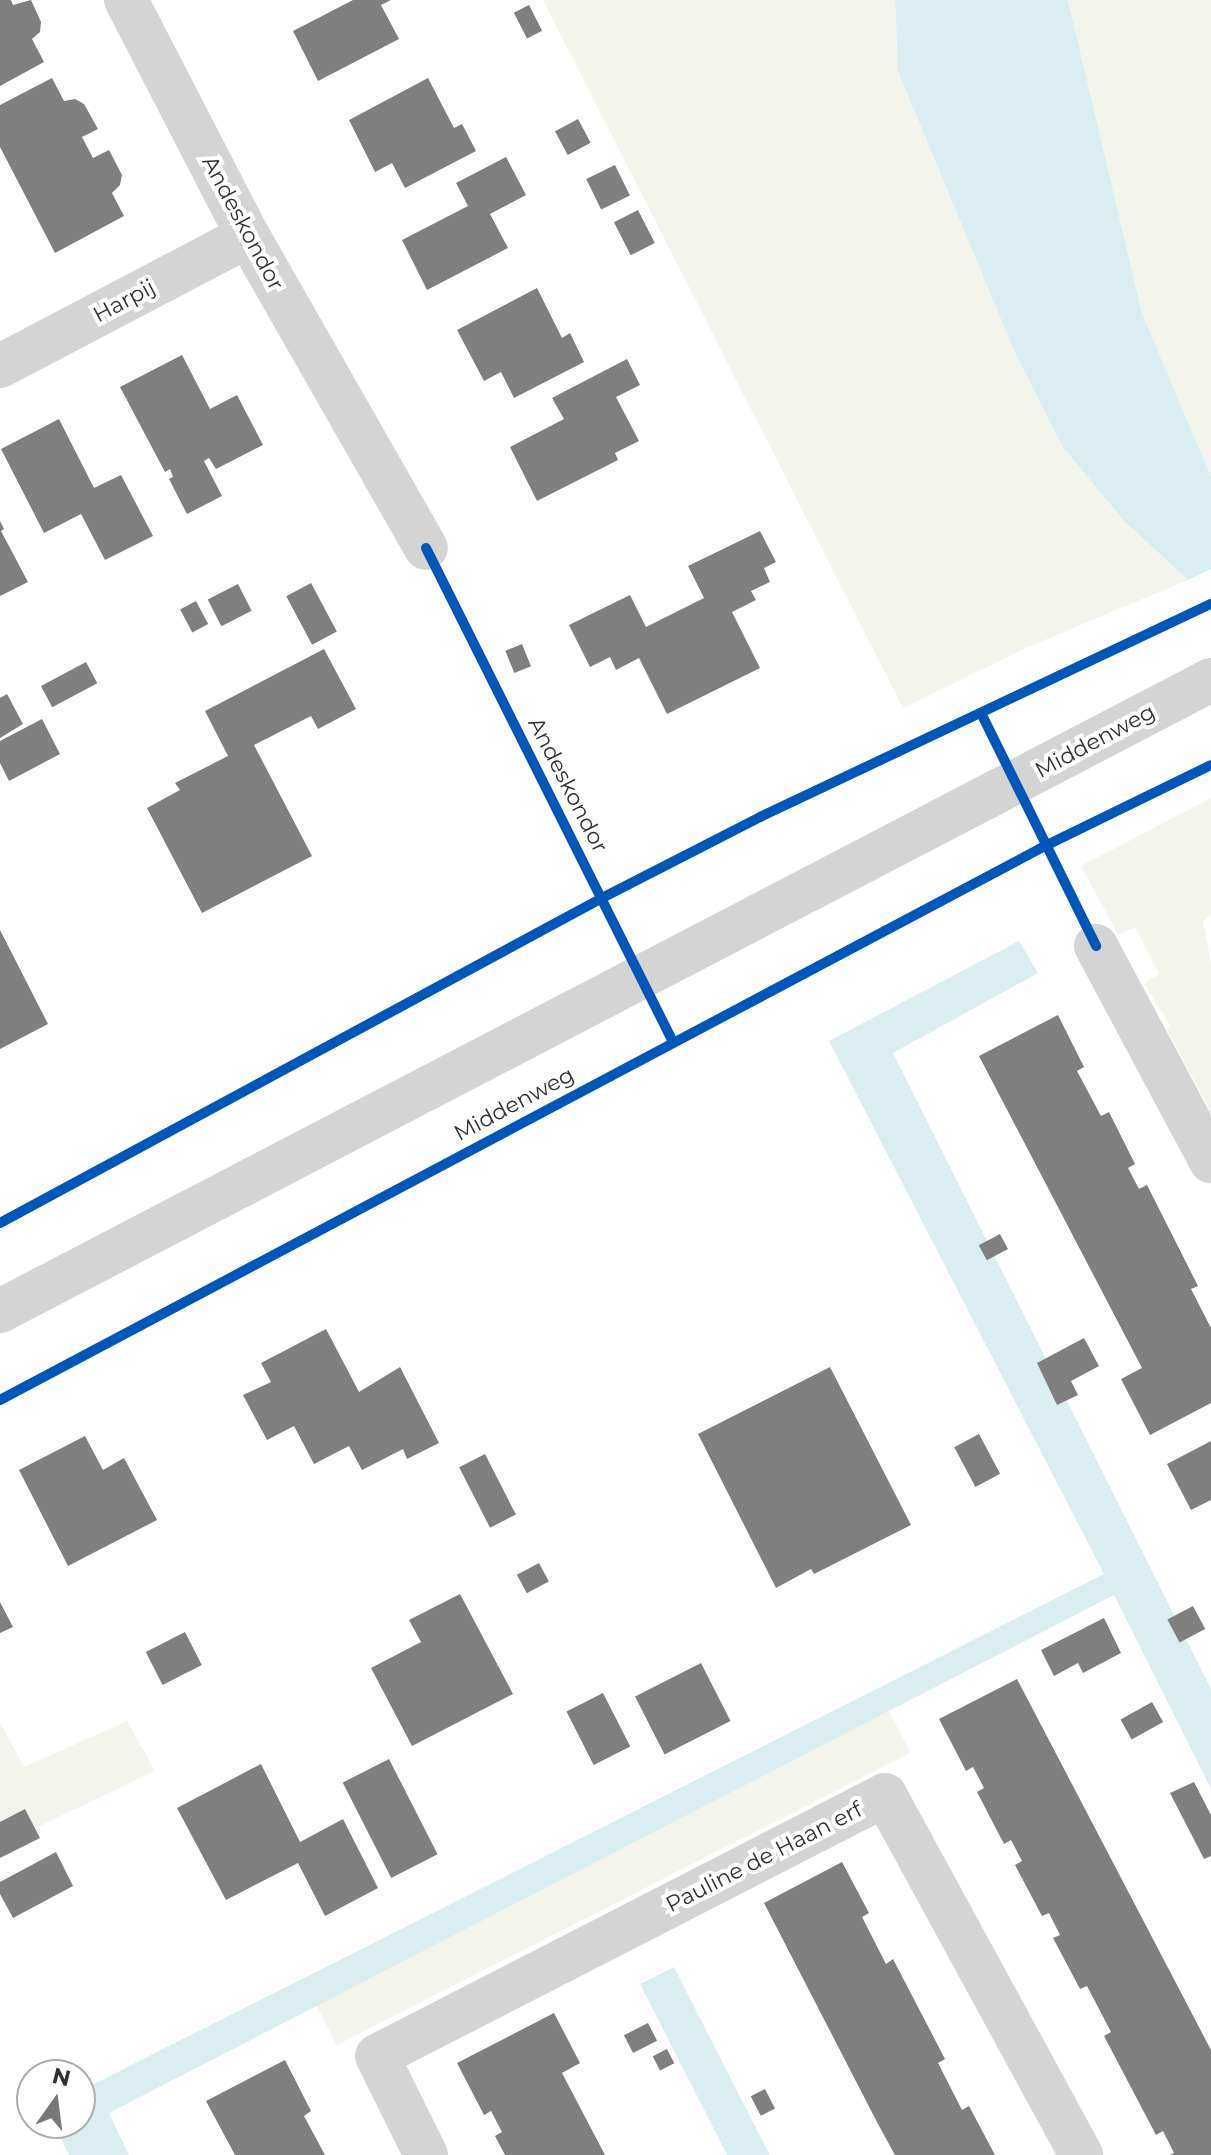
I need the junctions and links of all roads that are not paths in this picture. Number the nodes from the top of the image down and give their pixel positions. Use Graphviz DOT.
graph roads {
  1 [pos="126,0"];
  2 [pos="248,236"];
  3 [pos="0,366"];
  4 [pos="426,548"];
  5 [pos="1211,680"];
  6 [pos="1096,946"];
  7 [pos="1211,1161"];
  8 [pos="0,1311"];
  9 [pos="426,2155"];
  10 [pos="1081,2155"];
  1 -- 2 [label="street, Andeskondor"];
  2 -- 3 [label="street, Harpij"];
  2 -- 4 [label="street, Andeskondor"];
  5 -- 8 [label="street, Middenweg"];
  6 -- 7 [label="street"];
  9 -- 10 [label="street, Pauline de Haan erf"];
}
